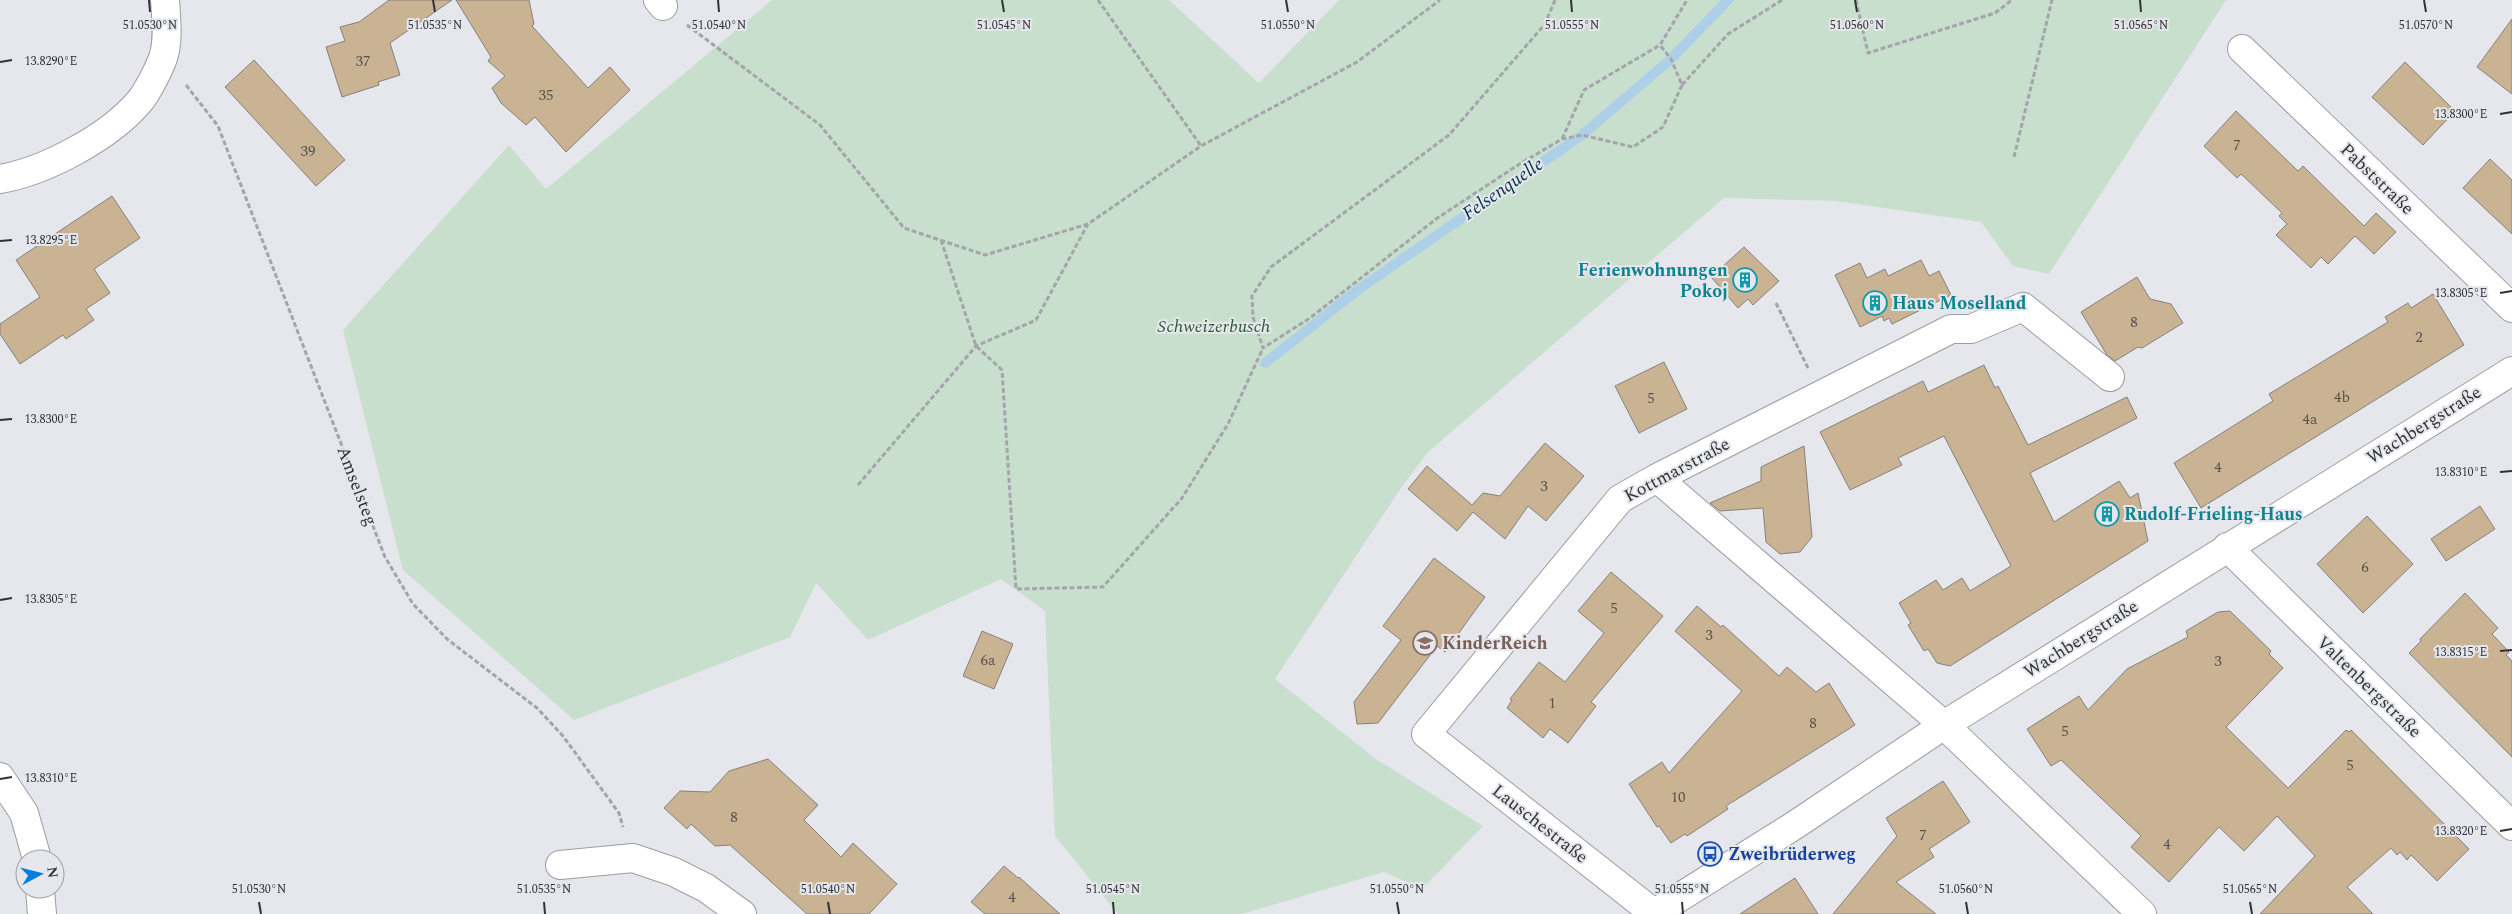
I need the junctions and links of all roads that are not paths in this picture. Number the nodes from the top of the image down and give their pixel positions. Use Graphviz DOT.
graph roads {
  1 [pos="165,0"];
  2 [pos="2242,50"];
  3 [pos="0,179"];
  4 [pos="2512,308"];
  5 [pos="2512,371"];
  6 [pos="2110,377"];
  7 [pos="1657,478"];
  8 [pos="2227,548"];
  9 [pos="1944,725"];
  10 [pos="1426,734"];
  11 [pos="0,777"];
  12 [pos="2512,826"];
  13 [pos="34,849"];
  14 [pos="560,865"];
  15 [pos="41,899"];
  16 [pos="42,914"];
  17 [pos="742,914"];
  18 [pos="1654,914"];
  19 [pos="2142,914"];
  1 -- 3 [label="street"];
  2 -- 4 [label="street, Pabststraße"];
  5 -- 8 [label="street, Wachbergstraße"];
  6 -- 7 [label="street, Kottmarstraße"];
  7 -- 9 [label="street"];
  7 -- 10 [label="street, Kottmarstraße"];
  8 -- 9 [label="street, Wachbergstraße"];
  8 -- 12 [label="street, Valtenbergstraße"];
  9 -- 18 [label="street, Wachbergstraße"];
  9 -- 19 [label="street"];
  10 -- 18 [label="street, Lauschestraße"];
  11 -- 13 [label="street"];
  14 -- 17 [label="street"];
  15 -- 16 [label="street"];
}
